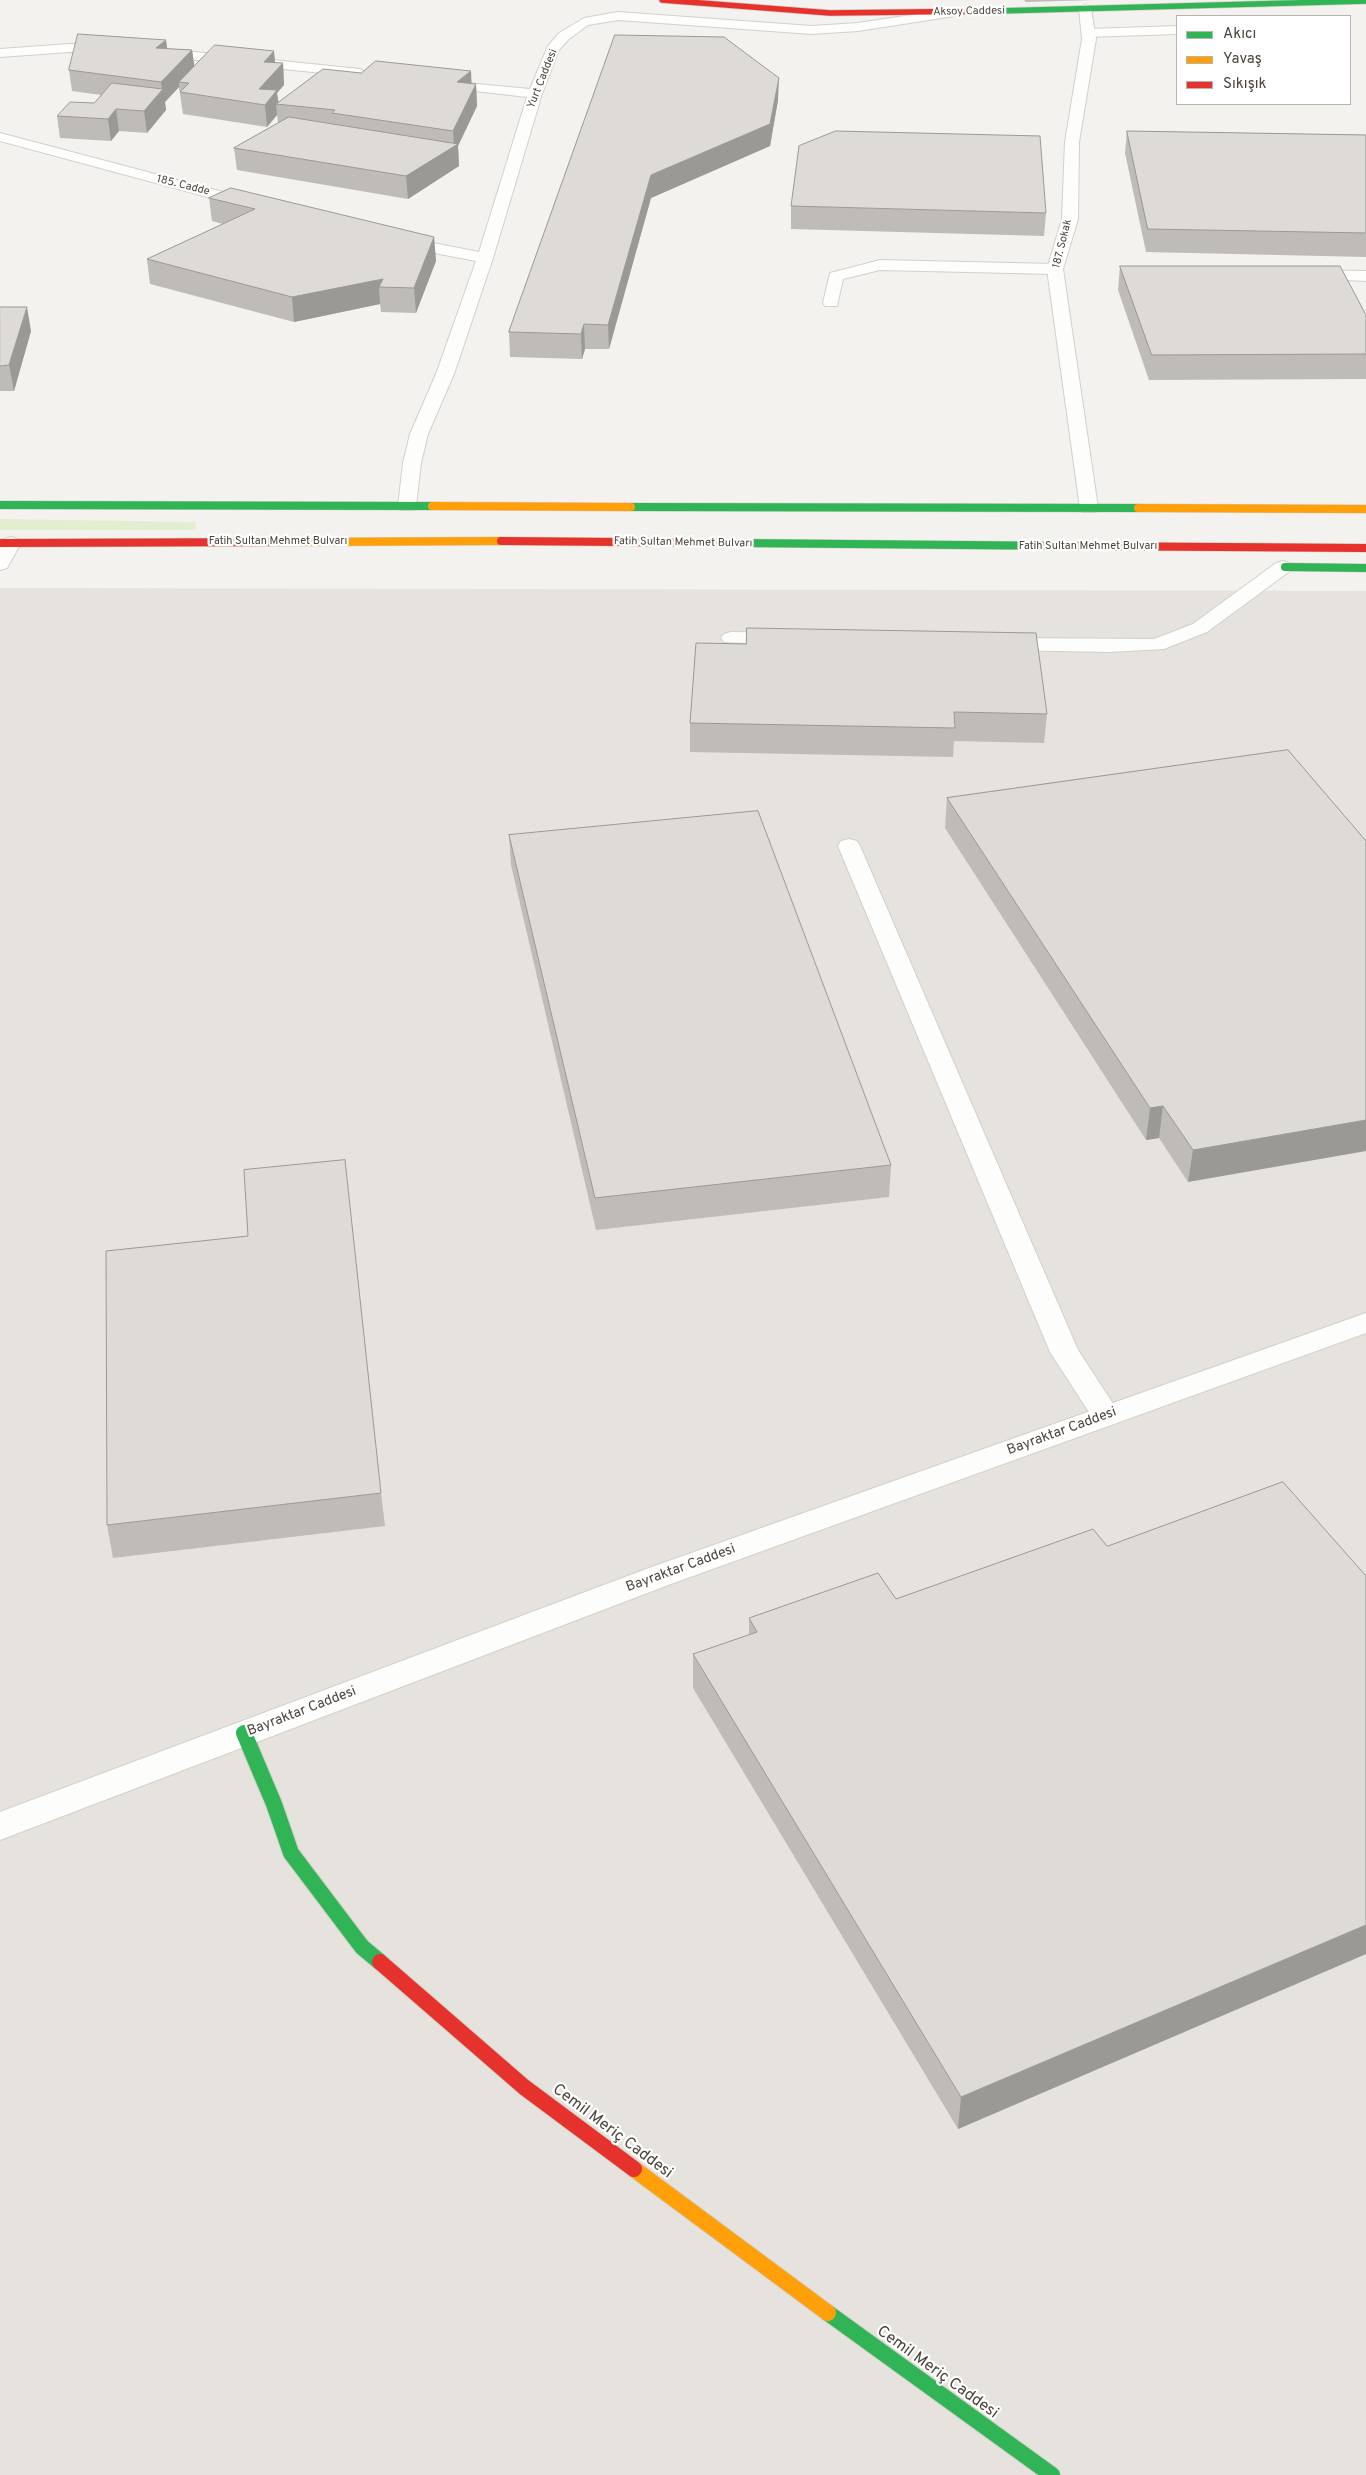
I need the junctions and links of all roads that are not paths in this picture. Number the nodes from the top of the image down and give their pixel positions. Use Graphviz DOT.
graph roads {
  1 [pos="662,0"];
  2 [pos="1366,1"];
  3 [pos="731,3"];
  4 [pos="1085,9"];
  5 [pos="957,12"];
  6 [pos="708,22"];
  7 [pos="1176,30"];
  8 [pos="1088,33"];
  9 [pos="127,50"];
  10 [pos="144,51"];
  11 [pos="0,53"];
  12 [pos="374,75"];
  13 [pos="431,82"];
  14 [pos="535,94"];
  15 [pos="0,137"];
  16 [pos="270,208"];
  17 [pos="385,238"];
  18 [pos="485,258"];
  19 [pos="1055,269"];
  20 [pos="1288,275"];
  21 [pos="1366,276"];
  22 [pos="831,304"];
  23 [pos="0,505"];
  24 [pos="406,506"];
  25 [pos="1089,508"];
  26 [pos="1366,510"];
  27 [pos="5,543"];
  28 [pos="924,545"];
  29 [pos="1366,548"];
  30 [pos="1048,558"];
  31 [pos="0,564"];
  32 [pos="1273,566"];
  33 [pos="1366,568"];
  34 [pos="731,638"];
  35 [pos="801,640"];
  36 [pos="980,643"];
  37 [pos="849,846"];
  38 [pos="1366,1323"];
  39 [pos="1106,1416"];
  40 [pos="244,1734"];
  41 [pos="0,1826"];
  42 [pos="1052,2475"];
  1 -- 3 [label="main road, Aksoy Caddesi"];
  2 -- 4 [label="main road, Aksoy Caddesi"];
  3 -- 5 [label="main road, Aksoy Caddesi"];
  3 -- 6 [label="street"];
  4 -- 5 [label="main road, Aksoy Caddesi"];
  4 -- 8 [label="street, 187. Sokak"];
  5 -- 6 [label="street, Yurt Caddesi"];
  6 -- 14 [label="street, Yurt Caddesi"];
  7 -- 8 [label="street"];
  8 -- 19 [label="street, 187. Sokak"];
  9 -- 11 [label="street"];
  10 -- 12 [label="street"];
  13 -- 14 [label="street"];
  14 -- 18 [label="street, Yurt Caddesi"];
  15 -- 16 [label="street, 185. Cadde"];
  17 -- 18 [label="street"];
  18 -- 24 [label="street, Yurt Caddesi"];
  19 -- 22 [label="street"];
  19 -- 25 [label="street, 187. Sokak"];
  20 -- 21 [label="street"];
  23 -- 24 [label="main road"];
  24 -- 25 [label="main road"];
  25 -- 26 [label="main road"];
  27 -- 28 [label="main road, Fatih Sultan Mehmet Bulvarı"];
  27 -- 31 [label="street"];
  28 -- 29 [label="main road, Fatih Sultan Mehmet Bulvarı"];
  28 -- 30 [label="main road"];
  32 -- 33 [label="main road"];
  32 -- 36 [label="street"];
  34 -- 35 [label="street"];
  37 -- 39 [label="street"];
  38 -- 39 [label="street, Bayraktar Caddesi"];
  39 -- 40 [label="street, Bayraktar Caddesi"];
  40 -- 41 [label="street, Bayraktar Caddesi"];
  40 -- 42 [label="main road, Cemil Meriç Caddesi"];
}
